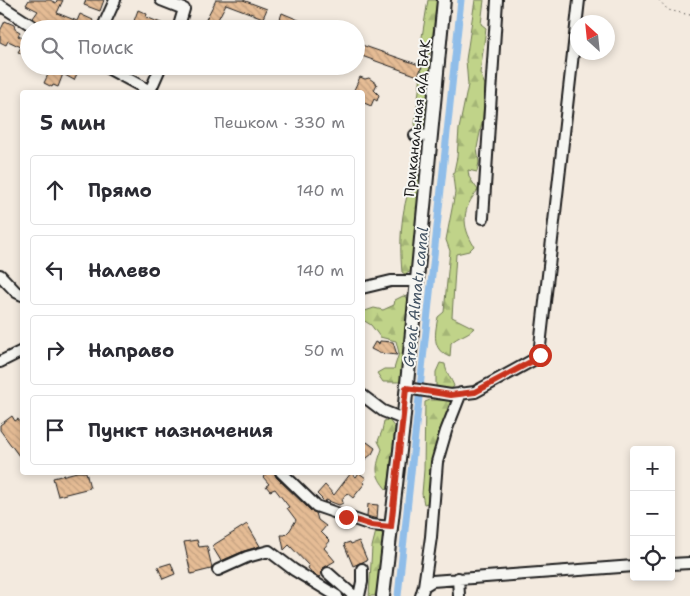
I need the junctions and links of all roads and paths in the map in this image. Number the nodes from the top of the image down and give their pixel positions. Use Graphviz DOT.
graph roads {
  1 [pos="115,0"];
  2 [pos="161,0"];
  3 [pos="444,0"];
  4 [pos="497,0"];
  5 [pos="579,0"];
  6 [pos="659,0"];
  7 [pos="0,5"];
  8 [pos="690,15"];
  9 [pos="23,20"];
  10 [pos="106,20"];
  11 [pos="181,20"];
  12 [pos="121,75"];
  13 [pos="157,75"];
  14 [pos="150,90"];
  15 [pos="150,90"];
  16 [pos="415,135"];
  17 [pos="431,136"];
  18 [pos="483,218"];
  19 [pos="0,275"];
  20 [pos="417,281"];
  21 [pos="365,287"];
  22 [pos="20,294"];
  23 [pos="20,352"];
  24 [pos="0,362"];
  25 [pos="407,388"];
  26 [pos="462,393"];
  27 [pos="365,397"];
  28 [pos="403,419"];
  29 [pos="284,475"];
  30 [pos="391,527"];
  31 [pos="690,563"];
  32 [pos="675,564"];
  33 [pos="630,566"];
  34 [pos="362,569"];
  35 [pos="218,570"];
  36 [pos="328,573"];
  37 [pos="458,578"];
  38 [pos="423,591"];
  39 [pos="337,596"];
  40 [pos="354,596"];
  41 [pos="359,596"];
  42 [pos="383,596"];
  43 [pos="459,596"];
  1 -- 10 [label="street"];
  2 -- 11 [label="street"];
  3 -- 17 [label="main road, Приканальная а/д БАК"];
  4 -- 18 [label="street"];
  5 -- 26 [label="street"];
  6 -- 8 [label="path"];
  7 -- 9 [label="street"];
  12 -- 15 [label="street"];
  13 -- 14 [label="street"];
  16 -- 17 [label="street"];
  17 -- 20 [label="main road, Приканальная а/д БАК"];
  19 -- 22 [label="street"];
  20 -- 21 [label="street"];
  20 -- 25 [label="main road, Приканальная а/д БАК"];
  23 -- 24 [label="street"];
  25 -- 26 [label="street"];
  25 -- 28 [label="main road, Приканальная а/д БАК"];
  26 -- 38 [label="street"];
  27 -- 28 [label="street"];
  28 -- 30 [label="main road, Приканальная а/д БАК"];
  29 -- 30 [label="street"];
  30 -- 42 [label="main road, Приканальная а/д БАК"];
  31 -- 32 [label="street"];
  33 -- 37 [label="street"];
  34 -- 41 [label="street"];
  35 -- 39 [label="street"];
  36 -- 40 [label="street"];
  37 -- 38 [label="street"];
  37 -- 43 [label="street"];
}
